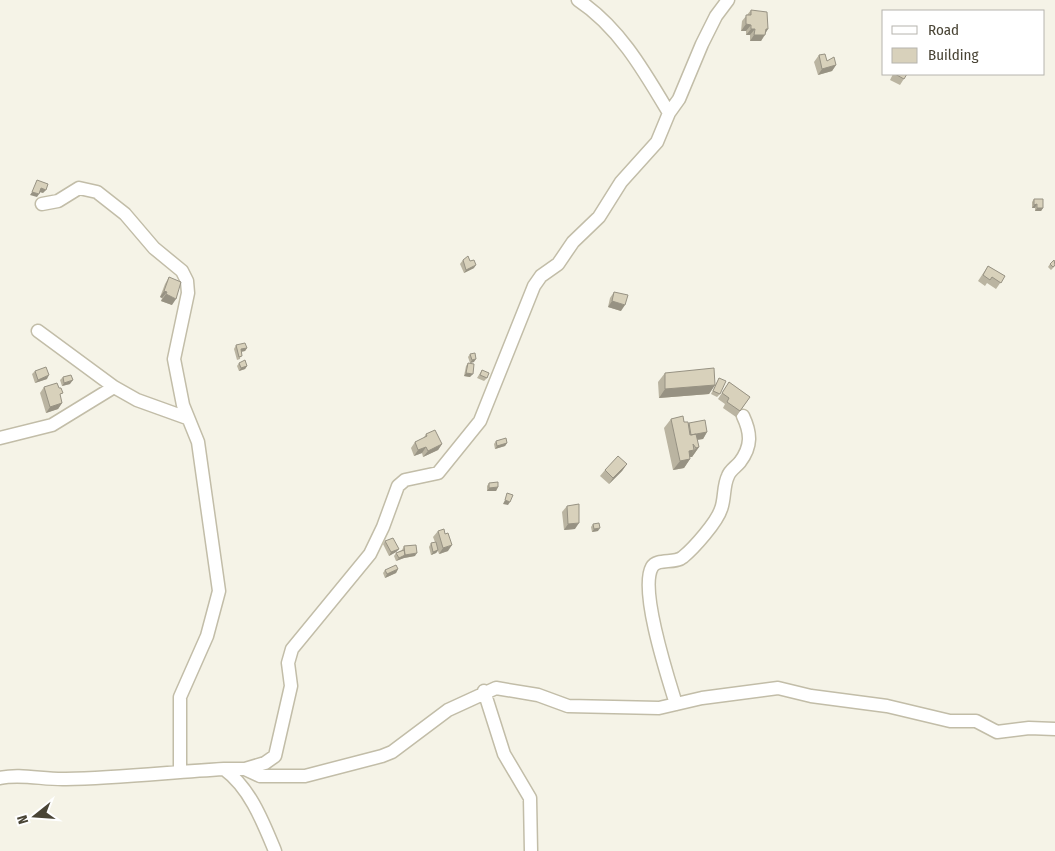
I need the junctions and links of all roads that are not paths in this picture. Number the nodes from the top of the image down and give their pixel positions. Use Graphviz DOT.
graph roads {
  1 [pos="578,0"];
  2 [pos="728,0"];
  3 [pos="669,112"];
  4 [pos="42,204"];
  5 [pos="38,331"];
  6 [pos="114,387"];
  7 [pos="743,416"];
  8 [pos="188,418"];
  9 [pos="0,438"];
  10 [pos="484,691"];
  11 [pos="676,704"];
  12 [pos="1055,729"];
  13 [pos="275,756"];
  14 [pos="224,769"];
  15 [pos="245,769"];
  16 [pos="180,770"];
  17 [pos="274,775"];
  18 [pos="0,778"];
  19 [pos="275,851"];
  20 [pos="531,851"];
  1 -- 3 [label="street"];
  2 -- 3 [label="street"];
  3 -- 13 [label="street"];
  4 -- 8 [label="street"];
  5 -- 6 [label="street"];
  6 -- 8 [label="street"];
  6 -- 9 [label="street"];
  7 -- 11 [label="street"];
  8 -- 16 [label="street"];
  10 -- 11 [label="street"];
  10 -- 17 [label="street"];
  10 -- 20 [label="street"];
  11 -- 12 [label="street"];
  13 -- 15 [label="street"];
  13 -- 17 [label="street"];
  14 -- 15 [label="street"];
  14 -- 16 [label="street"];
  14 -- 19 [label="street"];
  15 -- 17 [label="street"];
  16 -- 18 [label="street"];
}
